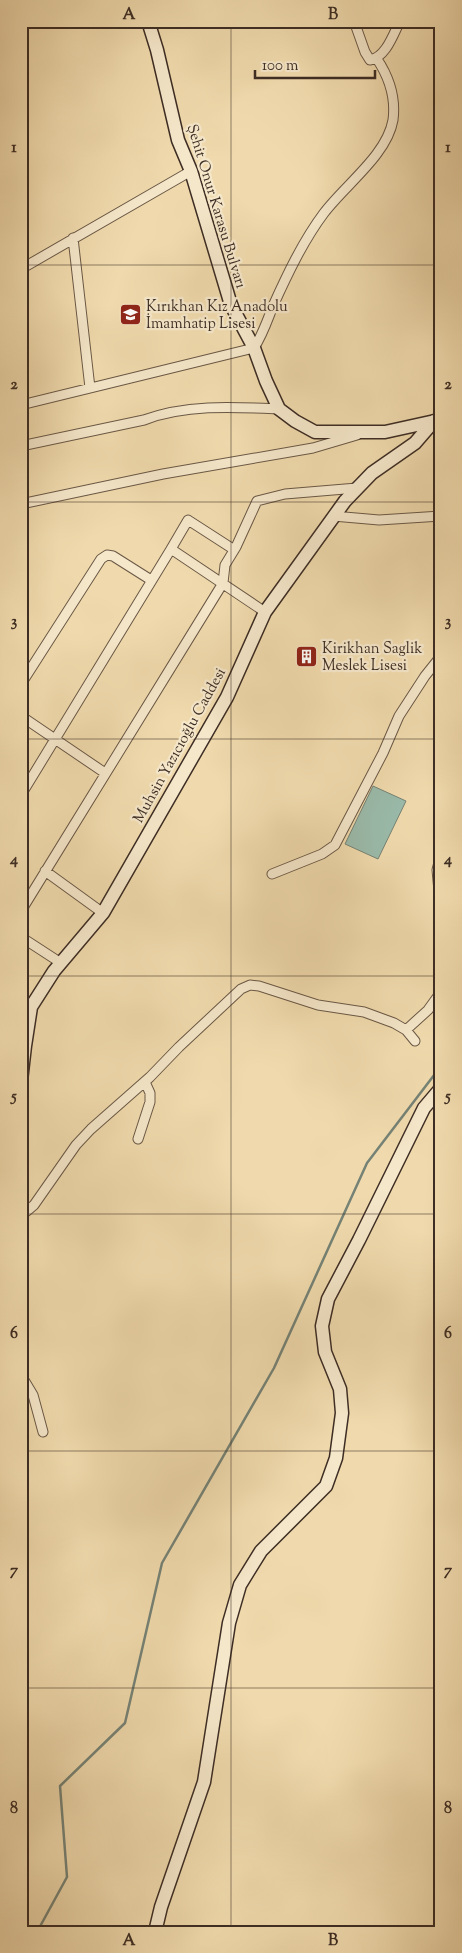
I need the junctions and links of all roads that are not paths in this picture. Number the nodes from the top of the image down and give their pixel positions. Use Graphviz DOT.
graph roads {
  1 [pos="148,21"];
  2 [pos="354,21"];
  3 [pos="400,21"];
  4 [pos="377,58"];
  5 [pos="191,171"];
  6 [pos="73,238"];
  7 [pos="21,269"];
  8 [pos="254,348"];
  9 [pos="90,388"];
  10 [pos="21,406"];
  11 [pos="279,408"];
  12 [pos="437,420"];
  13 [pos="366,432"];
  14 [pos="21,446"];
  15 [pos="357,488"];
  16 [pos="21,504"];
  17 [pos="333,516"];
  18 [pos="441,516"];
  19 [pos="236,547"];
  20 [pos="171,549"];
  21 [pos="151,580"];
  22 [pos="222,583"];
  23 [pos="265,612"];
  24 [pos="441,656"];
  25 [pos="21,684"];
  26 [pos="21,716"];
  27 [pos="56,740"];
  28 [pos="105,773"];
  29 [pos="21,795"];
  30 [pos="441,855"];
  31 [pos="45,871"];
  32 [pos="272,874"];
  33 [pos="21,911"];
  34 [pos="441,912"];
  35 [pos="103,913"];
  36 [pos="21,937"];
  37 [pos="61,963"];
  38 [pos="441,992"];
  39 [pos="31,1007"];
  40 [pos="21,1019"];
  41 [pos="406,1030"];
  42 [pos="415,1041"];
  43 [pos="21,1081"];
  44 [pos="145,1082"];
  45 [pos="441,1088"];
  46 [pos="138,1139"];
  47 [pos="21,1216"];
  48 [pos="21,1375"];
  49 [pos="43,1432"];
  50 [pos="155,1932"];
  1 -- 5 [label="street, Şehit Onur Karasu Bulvarı"];
  2 -- 4 [label="street"];
  3 -- 4 [label="street"];
  4 -- 8 [label="street"];
  5 -- 6 [label="street"];
  5 -- 8 [label="street, Şehit Onur Karasu Bulvarı"];
  6 -- 7 [label="street"];
  6 -- 9 [label="street"];
  8 -- 9 [label="street"];
  8 -- 11 [label="street, Şehit Onur Karasu Bulvarı"];
  9 -- 10 [label="street"];
  11 -- 13 [label="street, Şehit Onur Karasu Bulvarı"];
  11 -- 14 [label="street"];
  12 -- 13 [label="street, Şehit Onur Karasu Bulvarı"];
  12 -- 15 [label="street, Muhsin Yazıcıoğlu Caddesi"];
  13 -- 16 [label="street"];
  15 -- 17 [label="street, Muhsin Yazıcıoğlu Caddesi"];
  15 -- 19 [label="street"];
  17 -- 18 [label="street"];
  17 -- 23 [label="street, Muhsin Yazıcıoğlu Caddesi"];
  19 -- 20 [label="street"];
  19 -- 22 [label="street"];
  20 -- 21 [label="street"];
  20 -- 22 [label="street"];
  21 -- 25 [label="street"];
  21 -- 27 [label="street"];
  22 -- 23 [label="street"];
  22 -- 28 [label="street"];
  23 -- 35 [label="street, Muhsin Yazıcıoğlu Caddesi"];
  24 -- 32 [label="street"];
  26 -- 27 [label="street"];
  27 -- 28 [label="street"];
  27 -- 29 [label="street"];
  28 -- 31 [label="street"];
  30 -- 34 [label="street"];
  31 -- 33 [label="street"];
  31 -- 35 [label="street"];
  35 -- 37 [label="street, Muhsin Yazıcıoğlu Caddesi"];
  36 -- 37 [label="street"];
  37 -- 39 [label="street, Muhsin Yazıcıoğlu Caddesi"];
  38 -- 41 [label="street"];
  39 -- 40 [label="street"];
  39 -- 43 [label="street"];
  41 -- 42 [label="street"];
  41 -- 44 [label="street"];
  44 -- 46 [label="street"];
  44 -- 47 [label="street"];
  45 -- 50 [label="street"];
  48 -- 49 [label="street"];
}
